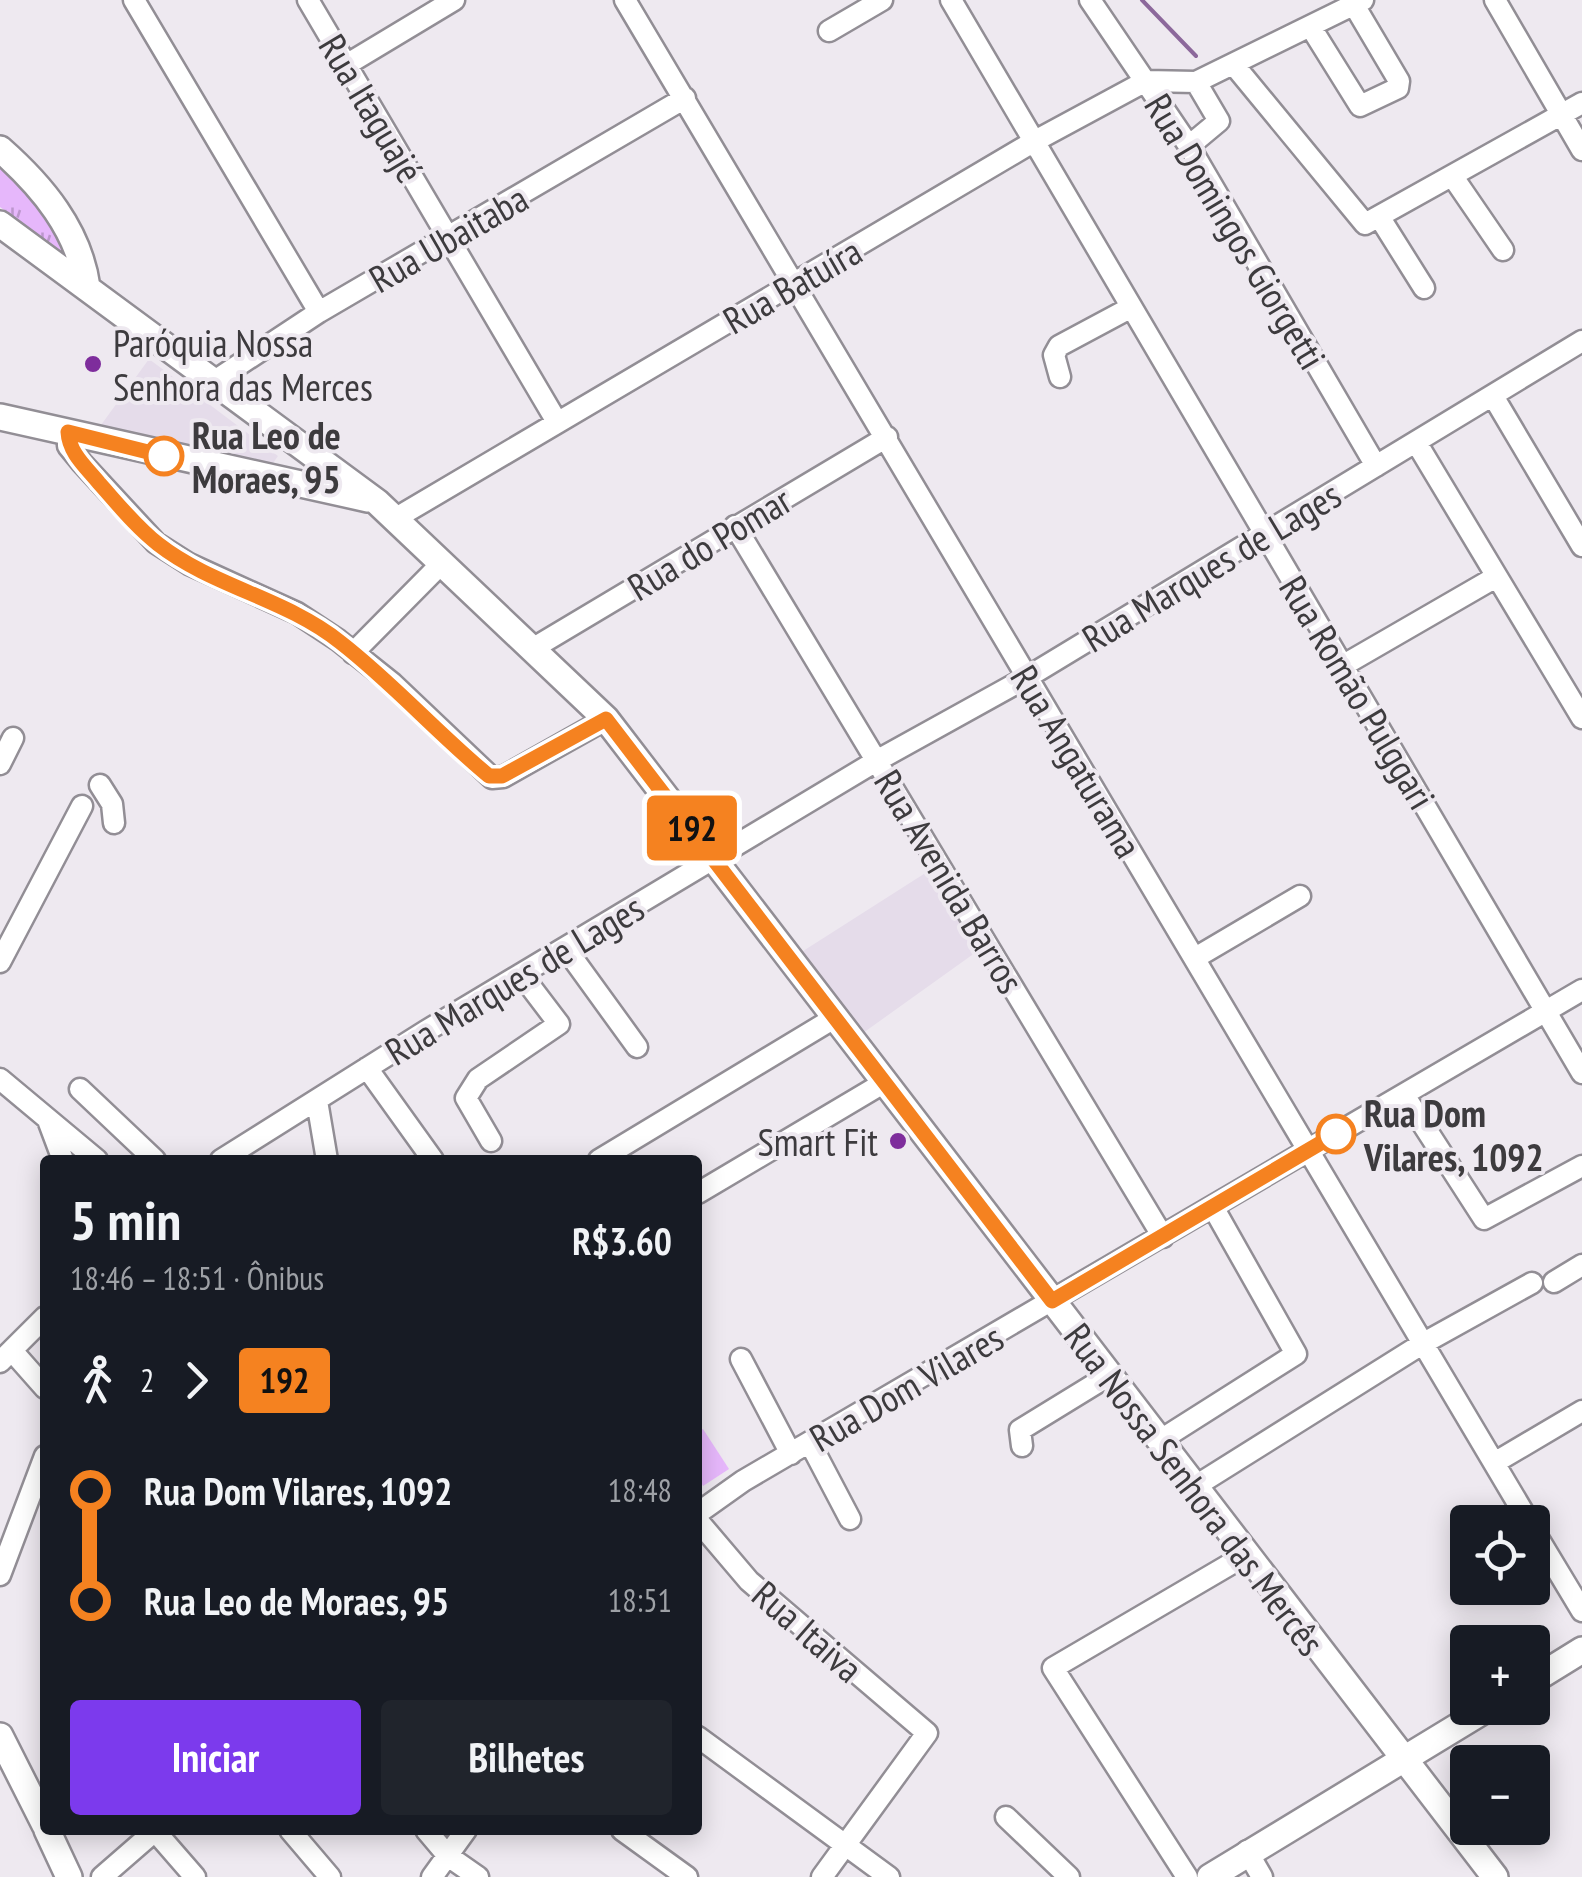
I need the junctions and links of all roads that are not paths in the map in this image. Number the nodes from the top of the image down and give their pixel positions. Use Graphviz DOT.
graph roads {
  1 [pos="134,0"];
  2 [pos="308,0"];
  3 [pos="454,0"];
  4 [pos="625,0"];
  5 [pos="882,0"];
  6 [pos="951,0"];
  7 [pos="1090,0"];
  8 [pos="1496,0"];
  9 [pos="1350,4"];
  10 [pos="1312,29"];
  11 [pos="829,31"];
  12 [pos="346,64"];
  13 [pos="1234,65"];
  14 [pos="1146,81"];
  15 [pos="1196,82"];
  16 [pos="685,98"];
  17 [pos="1582,103"];
  18 [pos="1562,115"];
  19 [pos="1033,142"];
  20 [pos="1189,146"];
  21 [pos="0,149"];
  22 [pos="1582,150"];
  23 [pos="1453,176"];
  24 [pos="1375,221"];
  25 [pos="1,226"];
  26 [pos="449,238"];
  27 [pos="1503,250"];
  28 [pos="795,284"];
  29 [pos="87,288"];
  30 [pos="1424,288"];
  31 [pos="1130,308"];
  32 [pos="319,312"];
  33 [pos="1582,340"];
  34 [pos="1060,377"];
  35 [pos="213,382"];
  36 [pos="1485,401"];
  37 [pos="0,418"];
  38 [pos="557,422"];
  39 [pos="68,432"];
  40 [pos="887,438"];
  41 [pos="1416,442"];
  42 [pos="318,458"];
  43 [pos="1376,466"];
  44 [pos="298,484"];
  45 [pos="387,510"];
  46 [pos="735,526"];
  47 [pos="1264,532"];
  48 [pos="1582,546"];
  49 [pos="441,564"];
  50 [pos="1496,577"];
  51 [pos="532,649"];
  52 [pos="354,653"];
  53 [pos="1342,666"];
  54 [pos="1026,678"];
  55 [pos="1582,718"];
  56 [pos="606,719"];
  57 [pos="13,738"];
  58 [pos="878,760"];
  59 [pos="0,764"];
  60 [pos="100,785"];
  61 [pos="82,806"];
  62 [pos="114,823"];
  63 [pos="715,858"];
  64 [pos="1300,896"];
  65 [pos="566,949"];
  66 [pos="1195,958"];
  67 [pos="0,962"];
  68 [pos="521,974"];
  69 [pos="1582,990"];
  70 [pos="1545,1012"];
  71 [pos="836,1017"];
  72 [pos="637,1046"];
  73 [pos="367,1068"];
  74 [pos="1582,1073"];
  75 [pos="0,1079"];
  76 [pos="886,1082"];
  77 [pos="80,1089"];
  78 [pos="1404,1095"];
  79 [pos="317,1100"];
  80 [pos="46,1113"];
  81 [pos="490,1141"];
  82 [pos="1308,1150"];
  83 [pos="62,1155"];
  84 [pos="92,1155"];
  85 [pos="150,1155"];
  86 [pos="230,1155"];
  87 [pos="326,1155"];
  88 [pos="429,1155"];
  89 [pos="608,1155"];
  90 [pos="1582,1166"];
  91 [pos="702,1191"];
  92 [pos="1213,1207"];
  93 [pos="1164,1237"];
  94 [pos="1582,1265"];
  95 [pos="1052,1301"];
  96 [pos="40,1322"];
  97 [pos="1422,1344"];
  98 [pos="7,1358"];
  99 [pos="741,1359"];
  100 [pos="1108,1376"];
  101 [pos="40,1384"];
  102 [pos="1582,1411"];
  103 [pos="1160,1441"];
  104 [pos="1022,1446"];
  105 [pos="800,1448"];
  106 [pos="1494,1463"];
  107 [pos="40,1469"];
  108 [pos="1194,1487"];
  109 [pos="1519,1505"];
  110 [pos="702,1510"];
  111 [pos="850,1519"];
  112 [pos="702,1525"];
  113 [pos="1246,1555"];
  114 [pos="1550,1557"];
  115 [pos="0,1575"];
  116 [pos="1582,1611"];
  117 [pos="1582,1650"];
  118 [pos="1550,1669"];
  119 [pos="1460,1725"];
  120 [pos="0,1736"];
  121 [pos="702,1739"];
  122 [pos="1405,1758"];
  123 [pos="40,1815"];
  124 [pos="1006,1817"];
  125 [pos="50,1835"];
  126 [pos="149,1835"];
  127 [pos="159,1835"];
  128 [pos="294,1835"];
  129 [pos="629,1835"];
  130 [pos="454,1840"];
  131 [pos="846,1845"];
  132 [pos="1242,1854"];
  133 [pos="69,1877"];
  134 [pos="102,1877"];
  135 [pos="195,1877"];
  136 [pos="330,1877"];
  137 [pos="432,1877"];
  138 [pos="478,1877"];
  139 [pos="688,1877"];
  140 [pos="822,1877"];
  141 [pos="889,1877"];
  142 [pos="1069,1877"];
  143 [pos="1190,1877"];
  144 [pos="1210,1877"];
  145 [pos="1262,1877"];
  146 [pos="1495,1877"];
  1 -- 32 [label="street"];
  2 -- 12 [label="street, Rua Itaguajé"];
  3 -- 12 [label="street"];
  4 -- 16 [label="street, Rua Angaturama"];
  5 -- 11 [label="street"];
  6 -- 19 [label="street, Rua Romão Pulggari"];
  7 -- 14 [label="street, Rua Domingos Giorgetti"];
  8 -- 18 [label="street"];
  9 -- 10 [label="street"];
  9 -- 10 [label="street"];
  10 -- 13 [label="street"];
  12 -- 26 [label="street, Rua Itaguajé"];
  13 -- 15 [label="street"];
  13 -- 24 [label="street"];
  14 -- 15 [label="street, Rua Batuíra"];
  14 -- 19 [label="street, Rua Batuíra"];
  14 -- 20 [label="street, Rua Domingos Giorgetti"];
  15 -- 20 [label="street"];
  16 -- 26 [label="street, Rua Ubaitaba"];
  16 -- 28 [label="street, Rua Angaturama"];
  17 -- 18 [label="street"];
  18 -- 22 [label="street"];
  18 -- 23 [label="street"];
  19 -- 28 [label="street, Rua Batuíra"];
  19 -- 31 [label="street, Rua Romão Pulggari"];
  20 -- 43 [label="street, Rua Domingos Giorgetti"];
  21 -- 29 [label="main road"];
  23 -- 24 [label="street"];
  23 -- 27 [label="street"];
  24 -- 30 [label="street"];
  25 -- 29 [label="main road, Rua Nossa Senhora das Mercês"];
  26 -- 32 [label="street, Rua Ubaitaba"];
  26 -- 38 [label="street, Rua Itaguajé"];
  28 -- 38 [label="street, Rua Batuíra"];
  28 -- 40 [label="street, Rua Angaturama"];
  29 -- 35 [label="main road, Rua Nossa Senhora das Mercês"];
  31 -- 34 [label="street"];
  31 -- 47 [label="street, Rua Romão Pulggari"];
  32 -- 35 [label="street, Rua Ubaitaba"];
  33 -- 36 [label="street, Rua Marques de Lages"];
  35 -- 42 [label="main road, Rua Nossa Senhora das Mercês"];
  36 -- 41 [label="street, Rua Marques de Lages"];
  36 -- 48 [label="street"];
  37 -- 39 [label="main road"];
  38 -- 45 [label="street, Rua Batuíra"];
  39 -- 44 [label="main road"];
  39 -- 52 [label="street"];
  40 -- 46 [label="street, Rua do Pomar"];
  40 -- 54 [label="street, Rua Angaturama"];
  41 -- 43 [label="street, Rua Marques de Lages"];
  41 -- 50 [label="street"];
  42 -- 44 [label="main road"];
  42 -- 45 [label="main road, Rua Nossa Senhora das Mercês"];
  43 -- 47 [label="street, Rua Marques de Lages"];
  44 -- 45 [label="main road"];
  45 -- 49 [label="main road, Rua Nossa Senhora das Mercês"];
  46 -- 51 [label="street, Rua do Pomar"];
  46 -- 58 [label="street, Rua Avenida Barros"];
  47 -- 53 [label="street, Rua Romão Pulggari"];
  47 -- 54 [label="street, Rua Marques de Lages"];
  49 -- 51 [label="main road, Rua Nossa Senhora das Mercês"];
  49 -- 52 [label="street"];
  50 -- 53 [label="street"];
  50 -- 55 [label="street"];
  51 -- 56 [label="main road, Rua Nossa Senhora das Mercês"];
  52 -- 56 [label="street"];
  53 -- 70 [label="street, Rua Romão Pulggari"];
  54 -- 58 [label="street, Rua Marques de Lages"];
  54 -- 66 [label="street, Rua Angaturama"];
  56 -- 63 [label="main road, Rua Nossa Senhora das Mercês"];
  57 -- 59 [label="street"];
  58 -- 63 [label="street, Rua Marques de Lages"];
  58 -- 93 [label="street, Rua Avenida Barros"];
  60 -- 62 [label="street"];
  61 -- 67 [label="street"];
  63 -- 65 [label="street, Rua Marques de Lages"];
  63 -- 71 [label="main road, Rua Nossa Senhora das Mercês"];
  64 -- 66 [label="street"];
  65 -- 68 [label="street, Rua Marques de Lages"];
  65 -- 72 [label="street"];
  66 -- 82 [label="street, Rua Angaturama"];
  68 -- 73 [label="street, Rua Marques de Lages"];
  68 -- 81 [label="street"];
  69 -- 70 [label="street, Rua Dom Vilares"];
  70 -- 74 [label="street, Rua Romão Pulggari"];
  70 -- 78 [label="street, Rua Dom Vilares"];
  71 -- 76 [label="main road, Rua Nossa Senhora das Mercês"];
  71 -- 89 [label="street"];
  73 -- 79 [label="street, Rua Marques de Lages"];
  73 -- 88 [label="street"];
  75 -- 80 [label="street"];
  76 -- 91 [label="street"];
  76 -- 95 [label="main road, Rua Nossa Senhora das Mercês"];
  77 -- 85 [label="street"];
  78 -- 82 [label="street, Rua Dom Vilares"];
  78 -- 90 [label="street"];
  79 -- 86 [label="street, Rua Marques de Lages"];
  79 -- 87 [label="street"];
  80 -- 83 [label="street"];
  80 -- 84 [label="street"];
  82 -- 92 [label="street, Rua Dom Vilares"];
  82 -- 97 [label="street, Rua Angaturama"];
  92 -- 93 [label="street, Rua Dom Vilares"];
  92 -- 103 [label="street"];
  93 -- 95 [label="street, Rua Dom Vilares"];
  94 -- 97 [label="street"];
  95 -- 100 [label="main road, Rua Nossa Senhora das Mercês"];
  95 -- 105 [label="street, Rua Dom Vilares"];
  96 -- 98 [label="street"];
  97 -- 106 [label="street, Rua Angaturama"];
  97 -- 108 [label="street"];
  98 -- 101 [label="street"];
  99 -- 105 [label="street"];
  100 -- 103 [label="main road, Rua Nossa Senhora das Mercês"];
  100 -- 104 [label="street"];
  102 -- 106 [label="street"];
  103 -- 108 [label="main road, Rua Nossa Senhora das Mercês"];
  105 -- 110 [label="street, Rua Dom Vilares"];
  105 -- 111 [label="street"];
  106 -- 109 [label="street, Rua Angaturama"];
  107 -- 115 [label="street"];
  108 -- 113 [label="main road, Rua Nossa Senhora das Mercês"];
  112 -- 131 [label="street, Rua Itaiva"];
  113 -- 122 [label="main road, Rua Nossa Senhora das Mercês"];
  113 -- 143 [label="street"];
  114 -- 116 [label="street, Rua Angaturama"];
  117 -- 118 [label="main road"];
  119 -- 122 [label="main road"];
  120 -- 123 [label="main road"];
  121 -- 131 [label="street"];
  122 -- 132 [label="main road"];
  122 -- 146 [label="main road, Rua Nossa Senhora das Mercês"];
  124 -- 142 [label="street"];
  125 -- 133 [label="main road"];
  126 -- 134 [label="street"];
  127 -- 135 [label="street"];
  128 -- 136 [label="street"];
  129 -- 139 [label="street"];
  130 -- 137 [label="street"];
  130 -- 138 [label="street"];
  131 -- 140 [label="street"];
  131 -- 141 [label="street"];
  132 -- 143 [label="main road"];
  132 -- 144 [label="main road"];
  132 -- 145 [label="street"];
}
